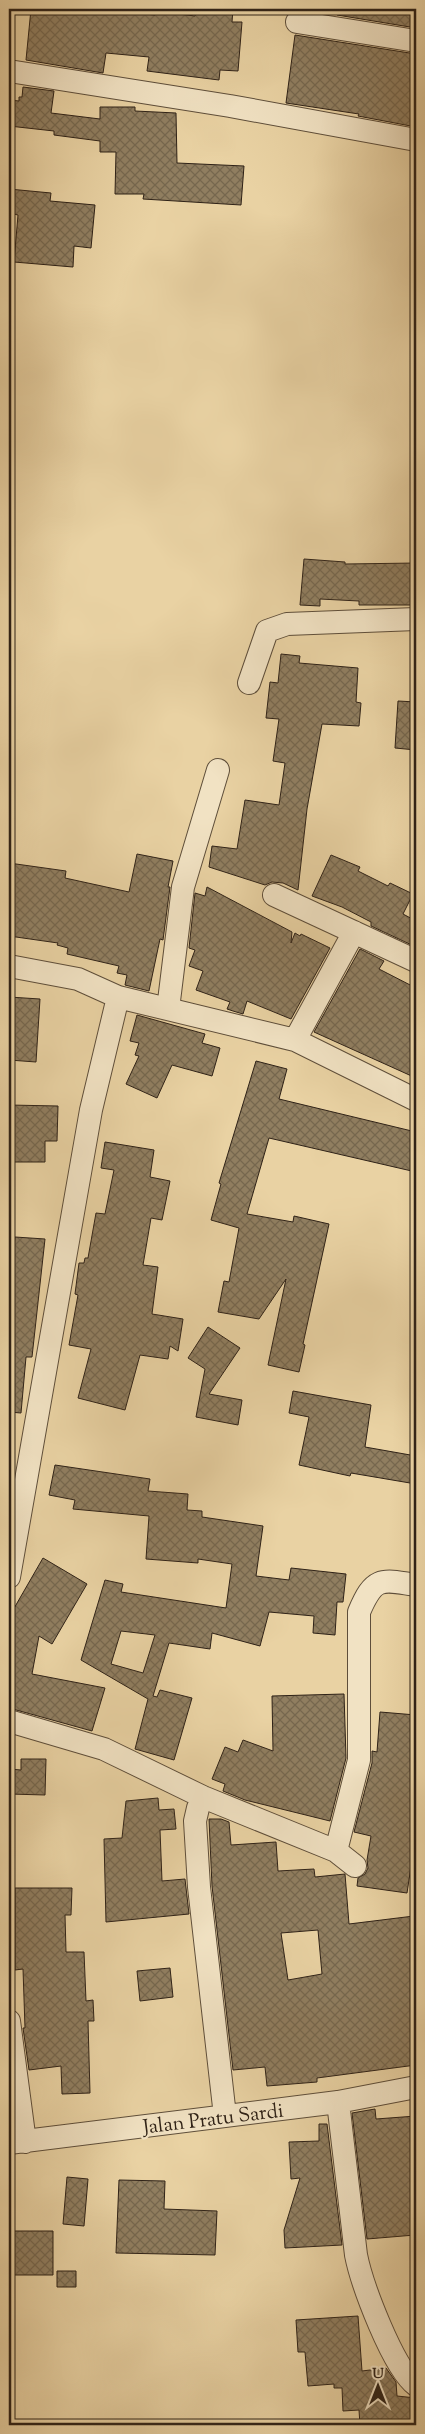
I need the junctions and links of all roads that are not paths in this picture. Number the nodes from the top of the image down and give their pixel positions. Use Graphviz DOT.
graph roads {
  1 [pos="297,22"];
  2 [pos="416,41"];
  3 [pos="9,71"];
  4 [pos="416,140"];
  5 [pos="416,619"];
  6 [pos="249,683"];
  7 [pos="218,770"];
  8 [pos="274,895"];
  9 [pos="354,932"];
  10 [pos="416,962"];
  11 [pos="9,966"];
  12 [pos="118,997"];
  13 [pos="168,1009"];
  14 [pos="295,1040"];
  15 [pos="416,1100"];
  16 [pos="9,1578"];
  17 [pos="416,1586"];
  18 [pos="9,1721"];
  19 [pos="203,1797"];
  20 [pos="336,1851"];
  21 [pos="355,1866"];
  22 [pos="9,2021"];
  23 [pos="416,2087"];
  24 [pos="338,2102"];
  25 [pos="225,2116"];
  26 [pos="17,2142"];
  27 [pos="416,2385"];
  1 -- 2 [label="street"];
  3 -- 4 [label="street"];
  5 -- 6 [label="street"];
  7 -- 13 [label="street"];
  8 -- 9 [label="street"];
  9 -- 10 [label="street"];
  9 -- 14 [label="street"];
  11 -- 12 [label="street"];
  12 -- 13 [label="street"];
  12 -- 16 [label="street"];
  13 -- 14 [label="street"];
  14 -- 15 [label="street"];
  17 -- 20 [label="street"];
  18 -- 19 [label="street"];
  19 -- 20 [label="street"];
  19 -- 25 [label="street"];
  20 -- 21 [label="street"];
  22 -- 26 [label="street"];
  23 -- 24 [label="street, Jalan Pratu Sardi"];
  24 -- 25 [label="street, Jalan Pratu Sardi"];
  24 -- 27 [label="street"];
  25 -- 26 [label="street, Jalan Pratu Sardi"];
}
